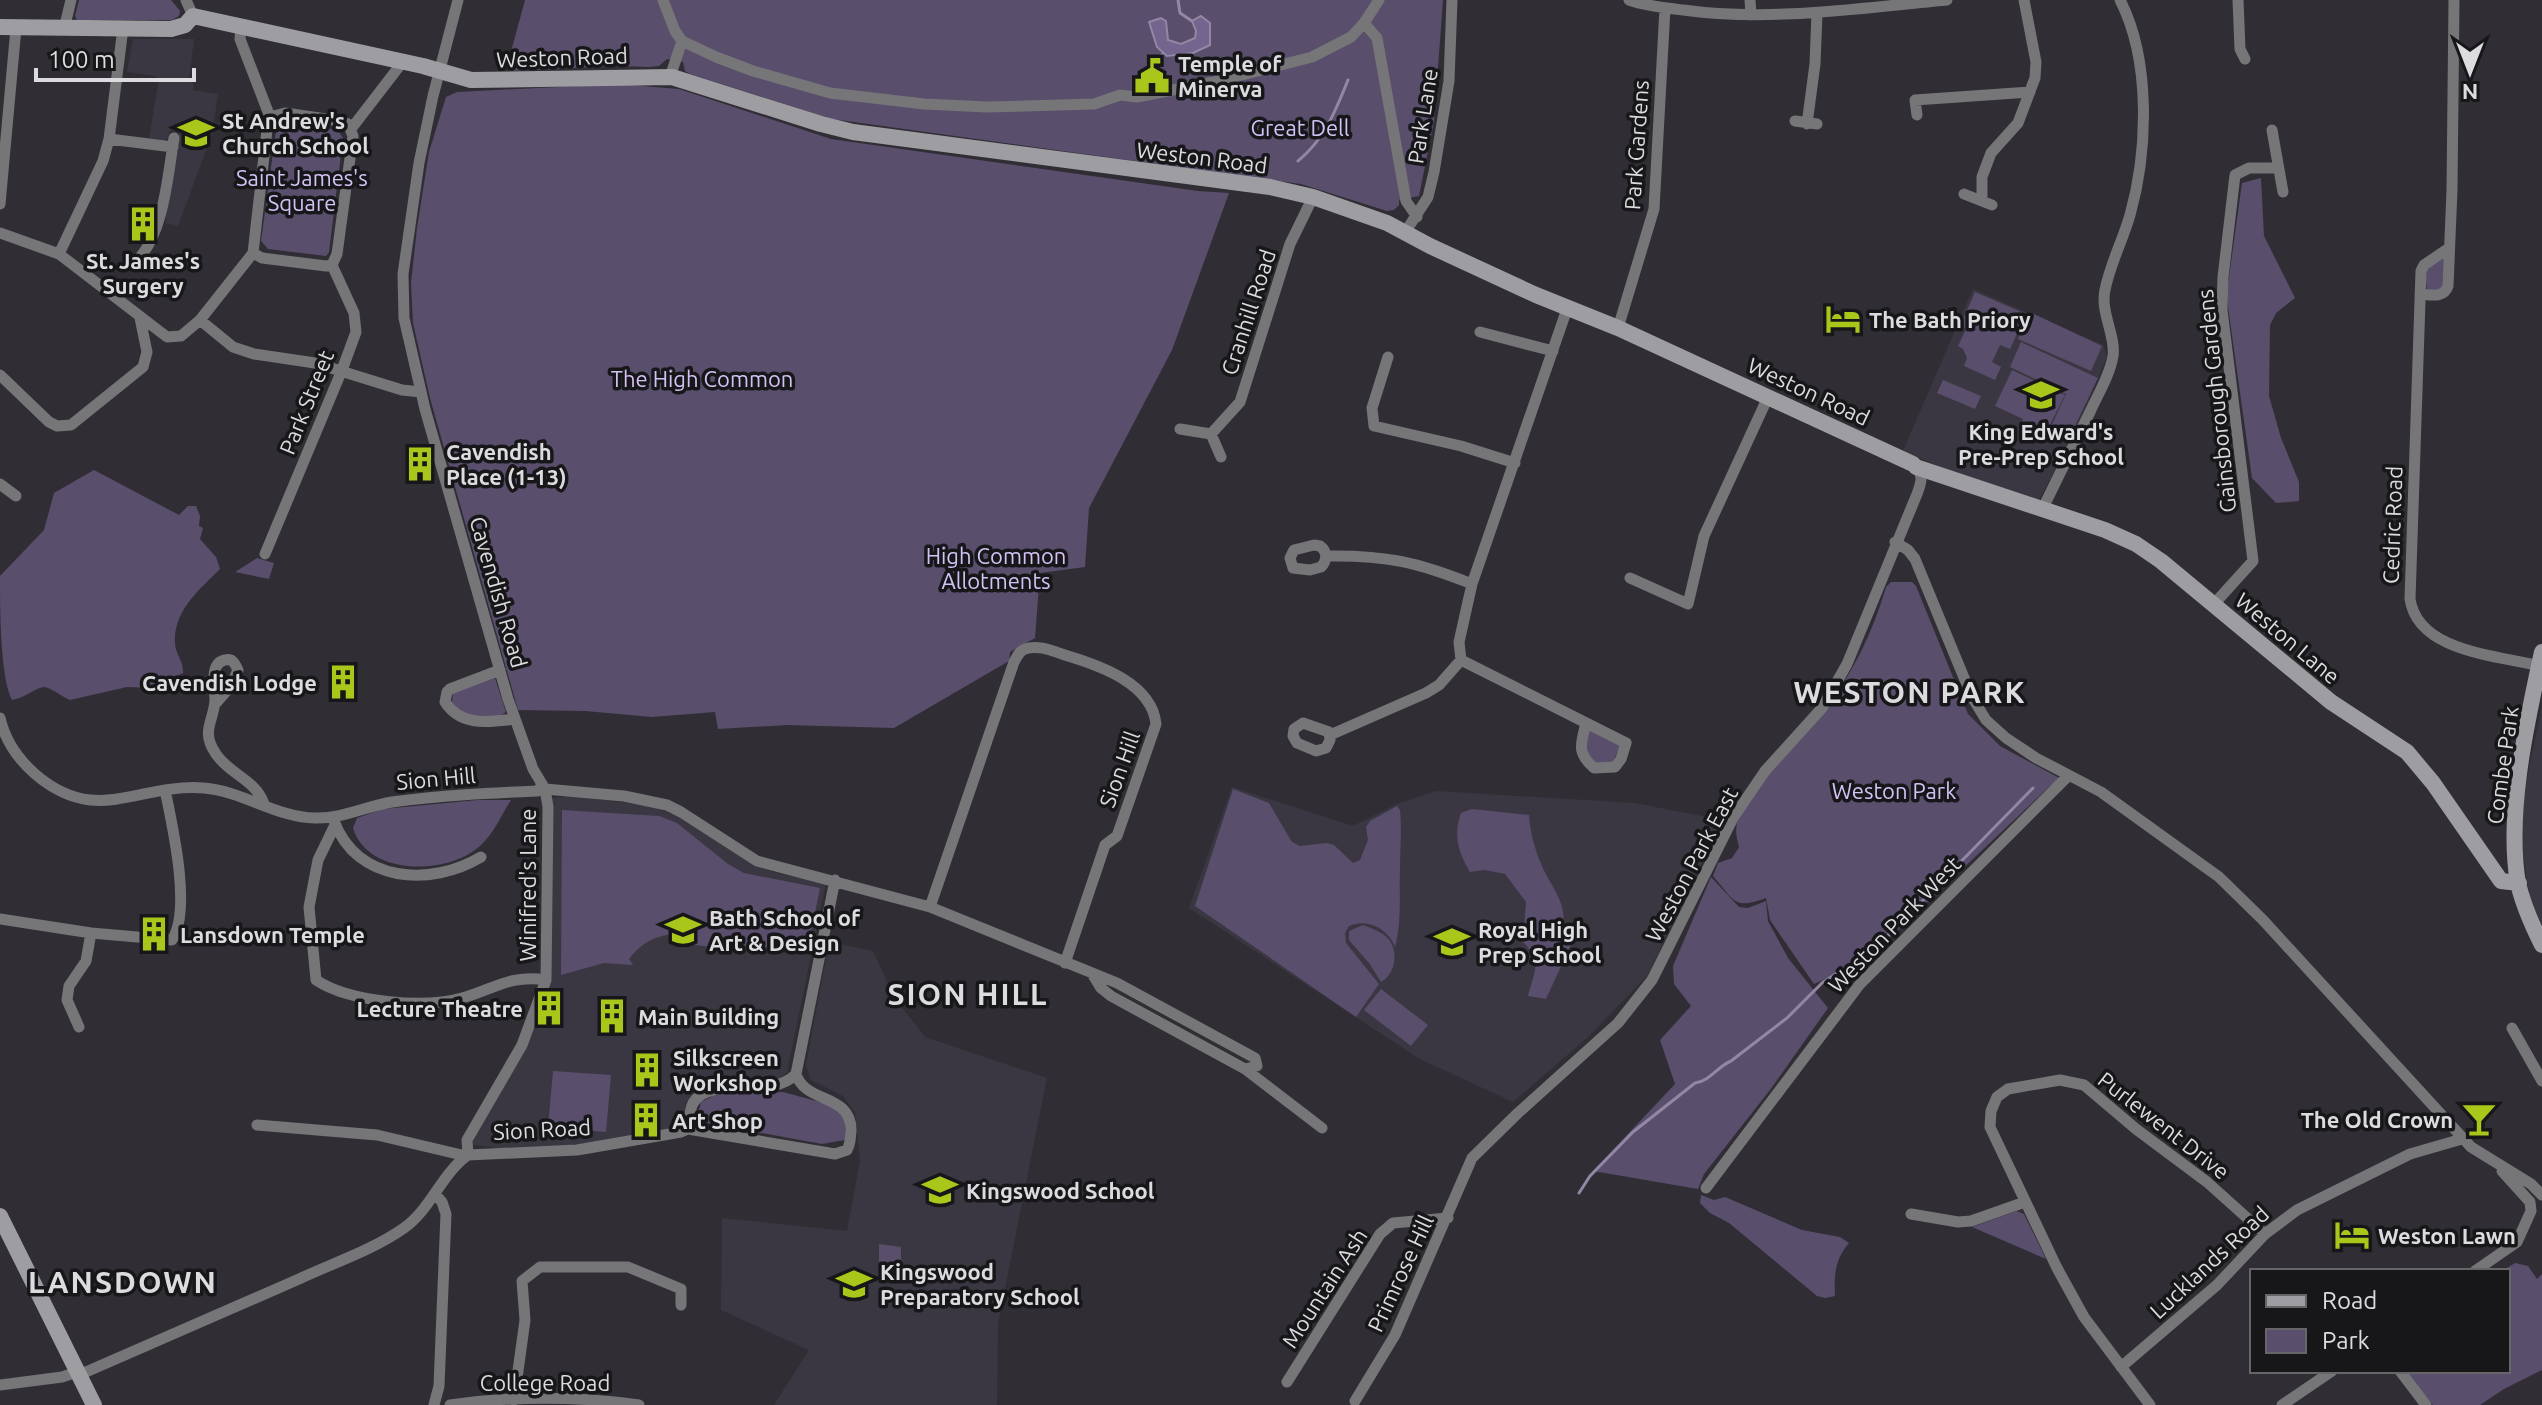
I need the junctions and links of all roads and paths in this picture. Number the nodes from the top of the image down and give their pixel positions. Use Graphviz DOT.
graph roads {
  1 [pos="71,0"];
  2 [pos="458,0"];
  3 [pos="663,0"];
  4 [pos="1379,0"];
  5 [pos="1452,0"];
  6 [pos="1629,0"];
  7 [pos="1750,0"];
  8 [pos="1947,0"];
  9 [pos="2024,0"];
  10 [pos="2120,0"];
  11 [pos="2238,0"];
  12 [pos="2454,0"];
  13 [pos="190,8"];
  14 [pos="1665,8"];
  15 [pos="1817,13"];
  16 [pos="1751,15"];
  17 [pos="1364,23"];
  18 [pos="241,26"];
  19 [pos="8,28"];
  20 [pos="123,28"];
  21 [pos="64,29"];
  22 [pos="682,41"];
  23 [pos="2245,59"];
  24 [pos="400,61"];
  25 [pos="439,72"];
  26 [pos="670,77"];
  27 [pos="2030,92"];
  28 [pos="1917,115"];
  29 [pos="270,117"];
  30 [pos="1806,123"];
  31 [pos="351,129"];
  32 [pos="2272,130"];
  33 [pos="109,139"];
  34 [pos="2277,168"];
  35 [pos="2283,192"];
  36 [pos="1964,194"];
  37 [pos="1313,197"];
  38 [pos="0,204"];
  39 [pos="1411,224"];
  40 [pos="0,233"];
  41 [pos="2449,248"];
  42 [pos="253,253"];
  43 [pos="59,254"];
  44 [pos="136,261"];
  45 [pos="332,265"];
  46 [pos="2420,294"];
  47 [pos="1567,309"];
  48 [pos="140,317"];
  49 [pos="200,320"];
  50 [pos="1618,328"];
  51 [pos="1480,332"];
  52 [pos="1553,351"];
  53 [pos="1388,357"];
  54 [pos="342,370"];
  55 [pos="0,375"];
  56 [pos="421,392"];
  57 [pos="1768,397"];
  58 [pos="1180,429"];
  59 [pos="1211,434"];
  60 [pos="1221,457"];
  61 [pos="1515,463"];
  62 [pos="1915,466"];
  63 [pos="0,484"];
  64 [pos="16,496"];
  65 [pos="2042,510"];
  66 [pos="1895,542"];
  67 [pos="265,554"];
  68 [pos="1326,556"];
  69 [pos="1630,578"];
  70 [pos="1472,584"];
  71 [pos="2214,604"];
  72 [pos="2541,659"];
  73 [pos="1461,660"];
  74 [pos="500,670"];
  75 [pos="215,704"];
  76 [pos="0,718"];
  77 [pos="515,719"];
  78 [pos="1586,723"];
  79 [pos="1330,735"];
  80 [pos="2068,776"];
  81 [pos="543,788"];
  82 [pos="165,790"];
  83 [pos="264,804"];
  84 [pos="334,821"];
  85 [pos="481,857"];
  86 [pos="835,880"];
  87 [pos="2519,883"];
  88 [pos="930,907"];
  89 [pos="0,919"];
  90 [pos="91,933"];
  91 [pos="2542,945"];
  92 [pos="1065,963"];
  93 [pos="546,980"];
  94 [pos="79,1027"];
  95 [pos="2512,1028"];
  96 [pos="2542,1049"];
  97 [pos="2528,1056"];
  98 [pos="796,1074"];
  99 [pos="2542,1081"];
  100 [pos="257,1125"];
  101 [pos="1322,1128"];
  102 [pos="688,1129"];
  103 [pos="2462,1139"];
  104 [pos="467,1156"];
  105 [pos="1472,1158"];
  106 [pos="2497,1164"];
  107 [pos="1706,1188"];
  108 [pos="436,1195"];
  109 [pos="2542,1195"];
  110 [pos="2025,1202"];
  111 [pos="0,1216"];
  112 [pos="1448,1218"];
  113 [pos="1919,1220"];
  114 [pos="2265,1234"];
  115 [pos="2478,1269"];
  116 [pos="681,1305"];
  117 [pos="2121,1367"];
  118 [pos="78,1373"];
  119 [pos="2402,1373"];
  120 [pos="2315,1376"];
  121 [pos="1287,1382"];
  122 [pos="0,1385"];
  123 [pos="439,1386"];
  124 [pos="514,1400"];
  125 [pos="1355,1401"];
  126 [pos="94,1405"];
  127 [pos="434,1405"];
  128 [pos="450,1405"];
  129 [pos="639,1405"];
  130 [pos="2150,1405"];
  131 [pos="2282,1405"];
  132 [pos="2426,1405"];
  1 -- 21 [label="street"];
  2 -- 25 [label="street, Cavendish Road"];
  3 -- 22 [label="street"];
  4 -- 17 [label="street"];
  5 -- 39 [label="street, Park Lane"];
  6 -- 14 [label="street"];
  7 -- 16 [label="street"];
  8 -- 15 [label="street"];
  9 -- 27 [label="street"];
  10 -- 65 [label="street"];
  11 -- 23 [label="street"];
  12 -- 41 [label="street"];
  13 -- 18 [label="street, Weston Road"];
  13 -- 20 [label="street"];
  14 -- 16 [label="street"];
  14 -- 50 [label="street, Park Gardens"];
  15 -- 16 [label="street"];
  15 -- 30 [label="street"];
  17 -- 22 [label="street"];
  17 -- 39 [label="street"];
  18 -- 24 [label="street, Weston Road"];
  18 -- 29 [label="street"];
  19 -- 21 [label="street"];
  19 -- 38 [label="street"];
  20 -- 21 [label="street"];
  20 -- 33 [label="street"];
  22 -- 26 [label="street"];
  24 -- 25 [label="street, Weston Road"];
  24 -- 31 [label="street"];
  25 -- 26 [label="street, Weston Road"];
  25 -- 56 [label="street, Cavendish Road"];
  26 -- 37 [label="street, Weston Road"];
  27 -- 28 [label="street"];
  27 -- 36 [label="street"];
  29 -- 31 [label="street"];
  29 -- 42 [label="street"];
  31 -- 45 [label="street"];
  32 -- 34 [label="street"];
  33 -- 43 [label="street"];
  33 -- 44 [label="street"];
  34 -- 35 [label="street"];
  34 -- 71 [label="street, Gainsborough Gardens"];
  37 -- 39 [label="street, Weston Road"];
  37 -- 59 [label="street, Cranhill Road"];
  39 -- 47 [label="street, Weston Road"];
  40 -- 43 [label="street"];
  41 -- 46 [label="street, Cedric Road"];
  41 -- 46 [label="street"];
  42 -- 45 [label="street"];
  42 -- 49 [label="street"];
  43 -- 48 [label="street"];
  45 -- 54 [label="street, Park Street"];
  46 -- 72 [label="street, Cedric Road"];
  47 -- 50 [label="street, Weston Road"];
  47 -- 52 [label="street"];
  48 -- 49 [label="street"];
  48 -- 55 [label="street"];
  49 -- 54 [label="street"];
  50 -- 57 [label="street, Weston Road"];
  51 -- 52 [label="street"];
  52 -- 61 [label="street"];
  53 -- 61 [label="street"];
  54 -- 56 [label="street"];
  54 -- 67 [label="street, Park Street"];
  56 -- 74 [label="street, Cavendish Road"];
  57 -- 62 [label="street, Weston Road"];
  57 -- 69 [label="street"];
  58 -- 59 [label="street"];
  59 -- 60 [label="street"];
  61 -- 70 [label="street"];
  62 -- 65 [label="street, Weston Lane"];
  62 -- 66 [label="street, Weston Park East"];
  63 -- 64 [label="street"];
  65 -- 71 [label="street, Weston Lane"];
  66 -- 80 [label="street"];
  66 -- 105 [label="street, Weston Park East"];
  68 -- 70 [label="street"];
  70 -- 73 [label="street"];
  71 -- 87 [label="street, Weston Lane"];
  72 -- 87 [label="street, Combe Park"];
  73 -- 78 [label="street"];
  73 -- 79 [label="street"];
  74 -- 77 [label="street, Cavendish Road"];
  74 -- 77 [label="street"];
  75 -- 83 [label="street"];
  76 -- 82 [label="street, Sion Hill"];
  77 -- 81 [label="street, Cavendish Road"];
  78 -- 78 [label="street"];
  80 -- 103 [label="street"];
  80 -- 107 [label="street, Weston Park West"];
  81 -- 84 [label="street, Sion Hill"];
  81 -- 86 [label="street, Sion Hill"];
  81 -- 93 [label="street, Winifred's Lane"];
  82 -- 83 [label="street, Sion Hill"];
  82 -- 90 [label="street"];
  83 -- 84 [label="street, Sion Hill"];
  84 -- 85 [label="street"];
  84 -- 93 [label="street"];
  86 -- 88 [label="street, Sion Hill"];
  86 -- 98 [label="street"];
  87 -- 91 [label="street"];
  88 -- 92 [label="street, Sion Hill"];
  88 -- 92 [label="street, Sion Hill"];
  89 -- 90 [label="street"];
  90 -- 94 [label="street"];
  92 -- 101 [label="street"];
  93 -- 104 [label="street, Winifred's Lane"];
  95 -- 97 [label="street"];
  96 -- 97 [label="street"];
  97 -- 99 [label="street"];
  98 -- 102 [label="street"];
  98 -- 102 [label="street"];
  100 -- 104 [label="street"];
  102 -- 104 [label="street, Sion Road"];
  103 -- 106 [label="street"];
  103 -- 114 [label="street, Lucklands Road"];
  104 -- 108 [label="street, Sion Road"];
  105 -- 112 [label="street, Primrose Hill"];
  106 -- 109 [label="street"];
  106 -- 115 [label="street"];
  108 -- 118 [label="street, Sion Road"];
  108 -- 123 [label="street"];
  110 -- 113 [label="street"];
  110 -- 114 [label="street, Purlewent Drive"];
  110 -- 117 [label="street, Purlewent Drive"];
  111 -- 118 [label="street"];
  112 -- 121 [label="street, Mountain Ash"];
  112 -- 125 [label="street, Primrose Hill"];
  114 -- 117 [label="street, Lucklands Road"];
  116 -- 124 [label="street"];
  117 -- 130 [label="street, Purlewent Drive"];
  118 -- 122 [label="street, Sion Road"];
  118 -- 126 [label="street"];
  119 -- 132 [label="street"];
  120 -- 131 [label="street"];
  123 -- 127 [label="street"];
  123 -- 128 [label="street"];
  124 -- 128 [label="street, College Road"];
  124 -- 129 [label="street, College Road"];
}
